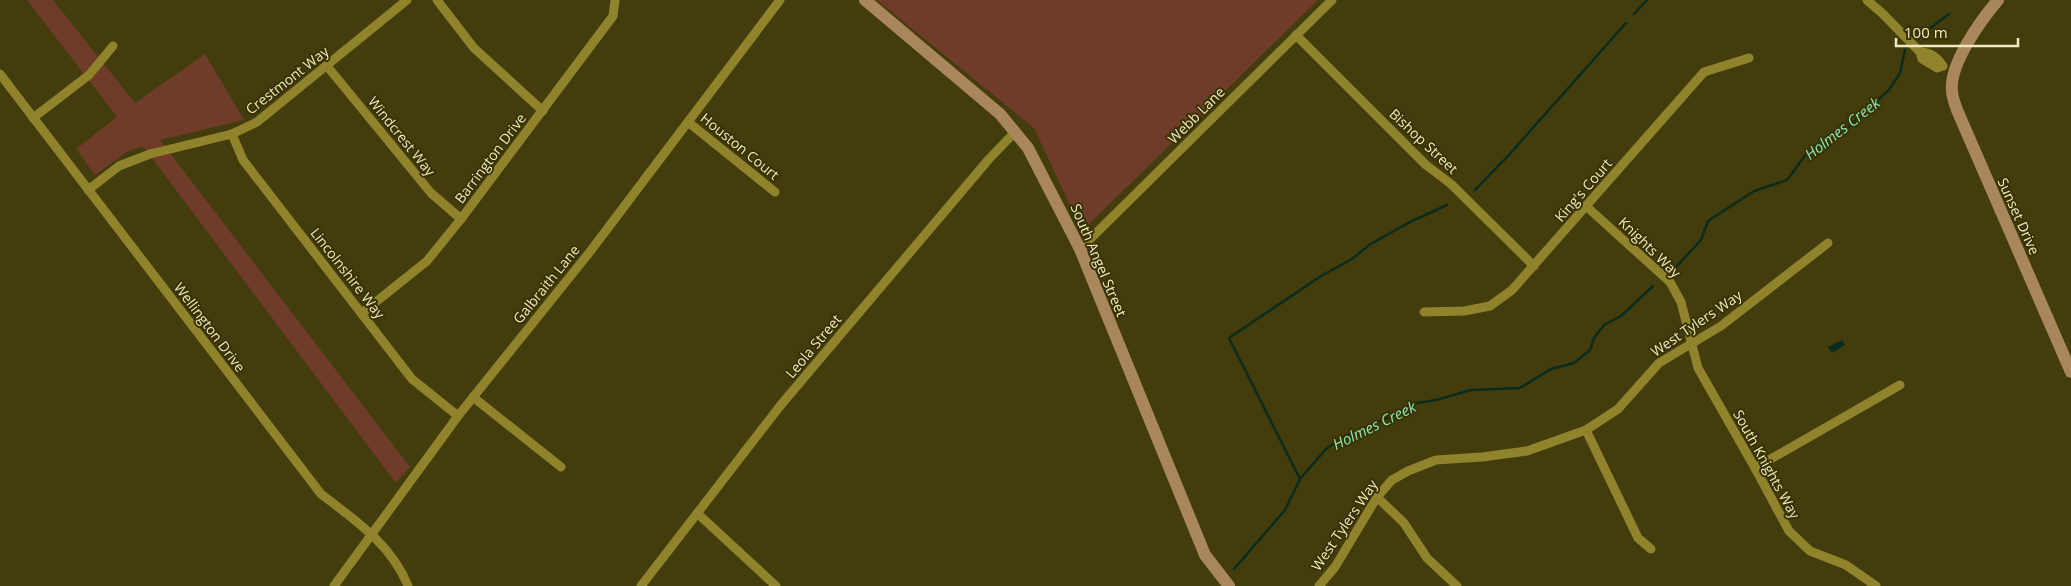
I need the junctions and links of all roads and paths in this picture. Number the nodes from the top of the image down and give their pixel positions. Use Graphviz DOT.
graph roads {
  1 [pos="407,0"];
  2 [pos="436,0"];
  3 [pos="615,0"];
  4 [pos="780,0"];
  5 [pos="865,0"];
  6 [pos="1332,0"];
  7 [pos="1867,0"];
  8 [pos="1990,3"];
  9 [pos="1296,36"];
  10 [pos="113,46"];
  11 [pos="1749,58"];
  12 [pos="327,66"];
  13 [pos="1949,68"];
  14 [pos="0,74"];
  15 [pos="543,111"];
  16 [pos="33,118"];
  17 [pos="688,122"];
  18 [pos="1015,132"];
  19 [pos="232,134"];
  20 [pos="88,190"];
  21 [pos="775,192"];
  22 [pos="1587,206"];
  23 [pos="461,219"];
  24 [pos="1828,243"];
  25 [pos="1080,249"];
  26 [pos="1534,266"];
  27 [pos="1424,312"];
  28 [pos="362,313"];
  29 [pos="1691,344"];
  30 [pos="2071,372"];
  31 [pos="1900,385"];
  32 [pos="473,397"];
  33 [pos="458,416"];
  34 [pos="1586,430"];
  35 [pos="561,467"];
  36 [pos="1756,468"];
  37 [pos="1377,497"];
  38 [pos="697,513"];
  39 [pos="372,535"];
  40 [pos="1651,549"];
  41 [pos="334,586"];
  42 [pos="408,586"];
  43 [pos="641,586"];
  44 [pos="776,586"];
  45 [pos="1229,586"];
  46 [pos="1319,586"];
  47 [pos="1458,586"];
  48 [pos="1876,586"];
  1 -- 12 [label="street, Crestmont Way"];
  2 -- 15 [label="street"];
  3 -- 15 [label="street, Barrington Drive"];
  4 -- 17 [label="street, Galbraith Lane"];
  5 -- 18 [label="street, South Angel Street"];
  6 -- 9 [label="street, Webb Lane"];
  7 -- 13 [label="street"];
  8 -- 13 [label="street"];
  9 -- 25 [label="street, Webb Lane"];
  9 -- 26 [label="street, Bishop Street"];
  10 -- 16 [label="street"];
  11 -- 22 [label="street, King's Court"];
  12 -- 19 [label="street, Crestmont Way"];
  12 -- 23 [label="street, Windcrest Way"];
  13 -- 30 [label="street, Sunset Drive"];
  14 -- 16 [label="street, Wellington Drive"];
  15 -- 23 [label="street, Barrington Drive"];
  16 -- 20 [label="street, Wellington Drive"];
  17 -- 21 [label="street, Houston Court"];
  17 -- 32 [label="street, Galbraith Lane"];
  18 -- 25 [label="street, South Angel Street"];
  18 -- 38 [label="street, Leola Street"];
  19 -- 20 [label="street, Crestmont Way"];
  19 -- 28 [label="street, Lincolnshire Way"];
  20 -- 39 [label="street, Wellington Drive"];
  22 -- 26 [label="street, King's Court"];
  22 -- 29 [label="street, Knights Way"];
  23 -- 28 [label="street, Barrington Drive"];
  24 -- 29 [label="street, West Tylers Way"];
  25 -- 45 [label="street, South Angel Street"];
  26 -- 27 [label="street, King's Court"];
  28 -- 33 [label="street, Lincolnshire Way"];
  29 -- 34 [label="street, West Tylers Way"];
  29 -- 36 [label="street, South Knights Way"];
  31 -- 36 [label="street"];
  32 -- 33 [label="street, Galbraith Lane"];
  32 -- 35 [label="street"];
  33 -- 39 [label="street, Galbraith Lane"];
  34 -- 37 [label="street, West Tylers Way"];
  34 -- 40 [label="street"];
  36 -- 48 [label="street, South Knights Way"];
  37 -- 46 [label="street, West Tylers Way"];
  37 -- 47 [label="street"];
  38 -- 43 [label="street, Leola Street"];
  38 -- 44 [label="street"];
  39 -- 41 [label="street, Galbraith Lane"];
  39 -- 42 [label="street, Wellington Drive"];
}
